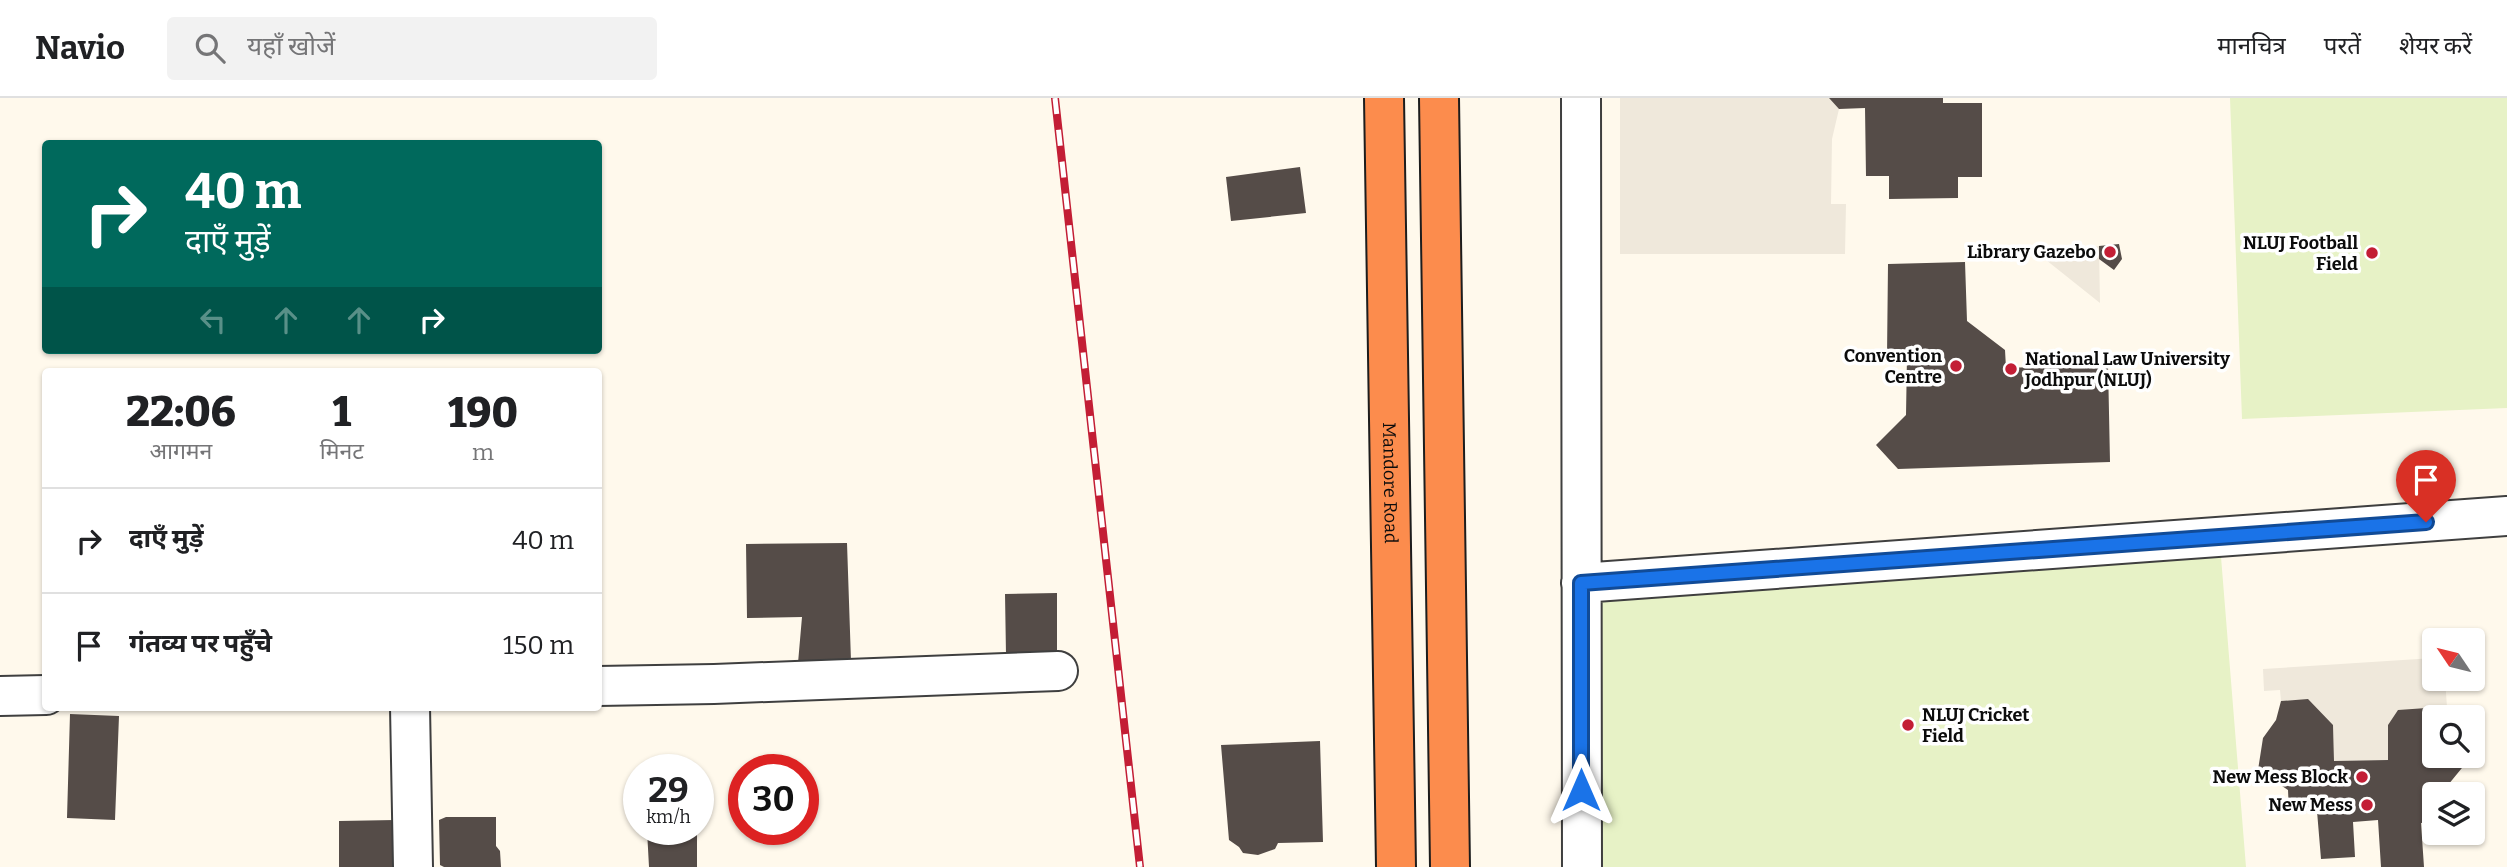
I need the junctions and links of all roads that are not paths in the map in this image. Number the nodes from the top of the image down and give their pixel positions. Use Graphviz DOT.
graph roads {
  1 [pos="1384,98"];
  2 [pos="1439,98"];
  3 [pos="1581,98"];
  4 [pos="2507,516"];
  5 [pos="1581,583"];
  6 [pos="1058,671"];
  7 [pos="602,686"];
  8 [pos="42,695"];
  9 [pos="0,696"];
  10 [pos="410,711"];
  11 [pos="413,867"];
  12 [pos="1396,867"];
  13 [pos="1450,867"];
  14 [pos="1582,867"];
  1 -- 12 [label="highway, Mandore Road"];
  2 -- 13 [label="highway"];
  3 -- 5 [label="street"];
  4 -- 5 [label="street"];
  5 -- 14 [label="street"];
  6 -- 7 [label="street"];
  8 -- 9 [label="street"];
  10 -- 11 [label="street"];
}
